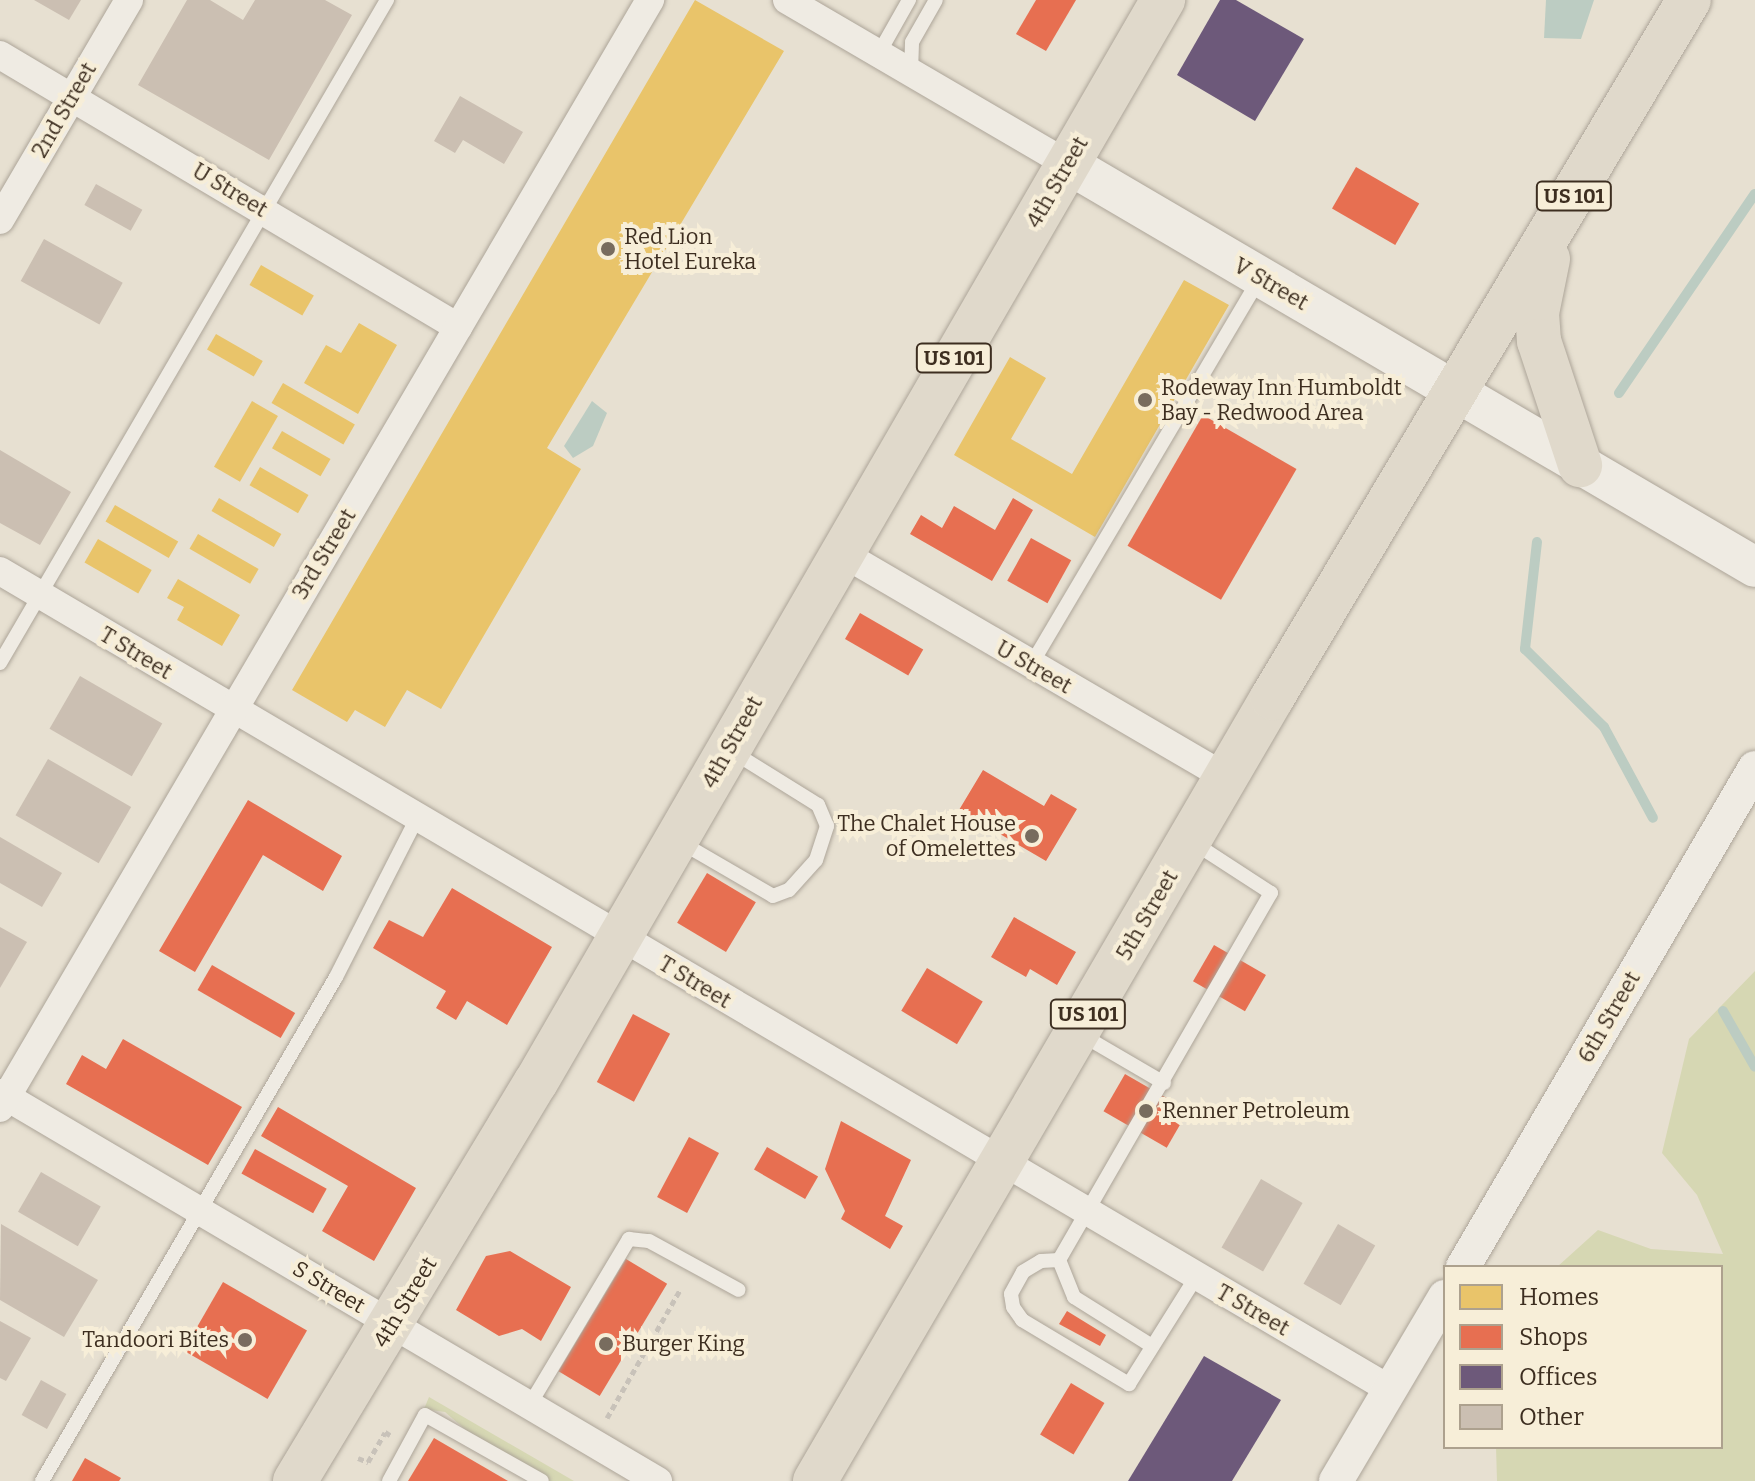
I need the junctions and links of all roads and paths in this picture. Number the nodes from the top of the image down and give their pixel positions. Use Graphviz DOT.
graph roads {
  1 [pos="129,0"];
  2 [pos="387,0"];
  3 [pos="650,0"];
  4 [pos="787,0"];
  5 [pos="909,0"];
  6 [pos="936,0"];
  7 [pos="1163,0"];
  8 [pos="1689,0"];
  9 [pos="879,53"];
  10 [pos="0,55"];
  11 [pos="911,72"];
  12 [pos="72,96"];
  13 [pos="1068,164"];
  14 [pos="264,211"];
  15 [pos="0,220"];
  16 [pos="1559,221"];
  17 [pos="1260,277"];
  18 [pos="458,327"];
  19 [pos="1458,392"];
  20 [pos="1580,465"];
  21 [pos="842,553"];
  22 [pos="1755,567"];
  23 [pos="0,571"];
  24 [pos="40,595"];
  25 [pos="0,663"];
  26 [pos="1031,665"];
  27 [pos="232,710"];
  28 [pos="729,750"];
  29 [pos="1755,768"];
  30 [pos="1227,778"];
  31 [pos="418,816"];
  32 [pos="677,840"];
  33 [pos="1190,840"];
  34 [pos="620,937"];
  35 [pos="1077,1032"];
  36 [pos="1164,1083"];
  37 [pos="2,1100"];
  38 [pos="1002,1163"];
  39 [pos="201,1210"];
  40 [pos="1088,1213"];
  41 [pos="1059,1260"];
  42 [pos="1464,1265"];
  43 [pos="1196,1277"];
  44 [pos="680,1290"];
  45 [pos="739,1290"];
  46 [pos="1443,1300"];
  47 [pos="392,1324"];
  48 [pos="1152,1346"];
  49 [pos="1391,1390"];
  50 [pos="529,1406"];
  51 [pos="607,1419"];
  52 [pos="42,1481"];
  53 [pos="295,1481"];
  54 [pos="389,1481"];
  55 [pos="542,1481"];
  56 [pos="658,1481"];
  57 [pos="815,1481"];
  58 [pos="1336,1481"];
  1 -- 12 [label="street, 2nd Street"];
  2 -- 14 [label="lane"];
  3 -- 18 [label="street, 3rd Street"];
  4 -- 9 [label="street, V Street"];
  5 -- 9 [label="lane"];
  6 -- 11 [label="lane"];
  7 -- 13 [label="highway, 4th Street / US 101"];
  8 -- 16 [label="highway, US 101"];
  9 -- 11 [label="street, V Street"];
  10 -- 12 [label="street, U Street"];
  11 -- 13 [label="street, V Street"];
  12 -- 14 [label="street, U Street"];
  12 -- 15 [label="street, 2nd Street"];
  13 -- 17 [label="main road, V Street"];
  13 -- 21 [label="highway, 4th Street / US 101"];
  14 -- 18 [label="street, U Street"];
  14 -- 24 [label="lane"];
  16 -- 19 [label="highway, US 101"];
  16 -- 20 [label="highway"];
  17 -- 19 [label="main road, V Street"];
  17 -- 26 [label="lane"];
  18 -- 27 [label="street, 3rd Street"];
  19 -- 20 [label="main road, V Street"];
  19 -- 30 [label="highway, 5th Street / US 101"];
  20 -- 22 [label="main road, V Street"];
  21 -- 26 [label="street, U Street"];
  21 -- 28 [label="highway, 4th Street / US 101"];
  23 -- 24 [label="street, T Street"];
  24 -- 25 [label="lane"];
  24 -- 27 [label="street, T Street"];
  26 -- 30 [label="street, U Street"];
  27 -- 31 [label="street, T Street"];
  27 -- 37 [label="street, 3rd Street"];
  28 -- 32 [label="highway, 4th Street / US 101"];
  28 -- 32 [label="lane"];
  29 -- 42 [label="street, 6th Street"];
  30 -- 33 [label="highway, 5th Street / US 101"];
  31 -- 34 [label="street, T Street"];
  31 -- 39 [label="lane"];
  32 -- 34 [label="highway, 4th Street / US 101"];
  33 -- 35 [label="highway, 5th Street / US 101"];
  33 -- 36 [label="lane"];
  34 -- 38 [label="street, T Street"];
  34 -- 47 [label="highway, 4th Street / US 101"];
  35 -- 36 [label="lane"];
  35 -- 38 [label="highway, 5th Street / US 101"];
  36 -- 40 [label="lane"];
  37 -- 39 [label="street, S Street"];
  38 -- 40 [label="street, T Street"];
  38 -- 57 [label="highway, 5th Street / US 101"];
  39 -- 47 [label="street, S Street"];
  39 -- 52 [label="lane"];
  40 -- 41 [label="lane"];
  40 -- 43 [label="street, T Street"];
  41 -- 48 [label="lane"];
  41 -- 48 [label="lane"];
  43 -- 48 [label="lane"];
  43 -- 49 [label="street, T Street"];
  44 -- 51 [label="path"];
  45 -- 50 [label="lane"];
  46 -- 49 [label="street"];
  47 -- 50 [label="street, S Street"];
  47 -- 53 [label="highway, 4th Street / US 101"];
  49 -- 58 [label="street"];
  50 -- 56 [label="street, S Street"];
  54 -- 55 [label="lane"];
}
